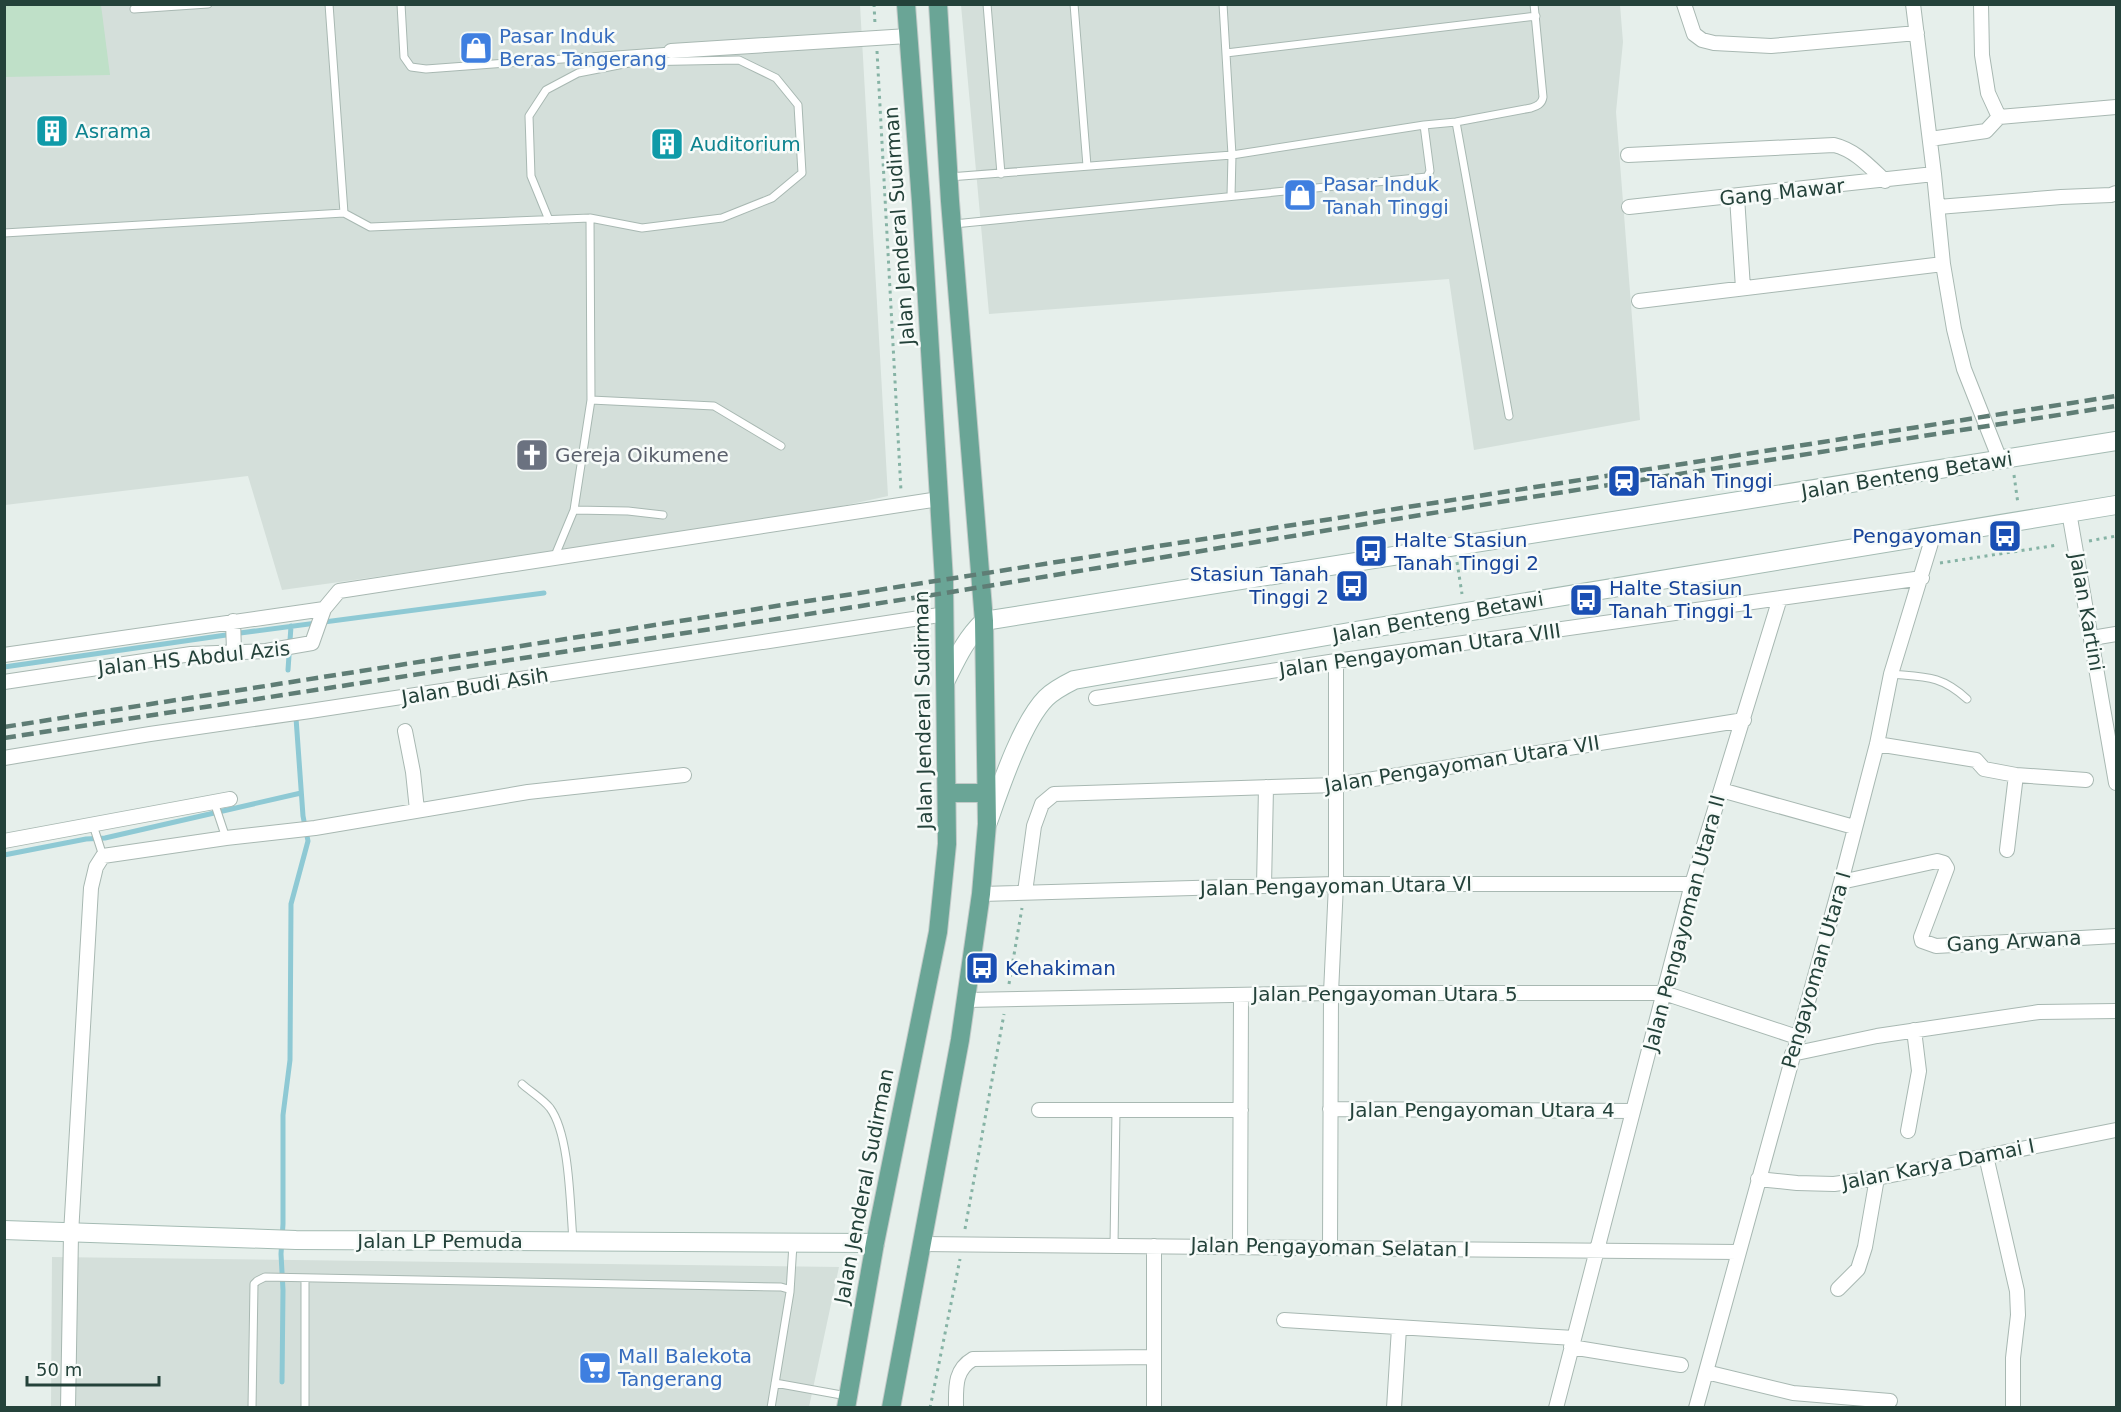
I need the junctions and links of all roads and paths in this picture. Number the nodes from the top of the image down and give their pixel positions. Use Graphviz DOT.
graph roads {
  1 [pos="208,4"];
  2 [pos="329,4"];
  3 [pos="401,4"];
  4 [pos="874,4"];
  5 [pos="906,4"];
  6 [pos="938,4"];
  7 [pos="987,4"];
  8 [pos="1074,4"];
  9 [pos="1223,4"];
  10 [pos="1534,4"];
  11 [pos="1684,4"];
  12 [pos="1913,4"];
  13 [pos="1981,4"];
  14 [pos="134,9"];
  15 [pos="1536,16"];
  16 [pos="1917,33"];
  17 [pos="908,36"];
  18 [pos="876,37"];
  19 [pos="671,51"];
  20 [pos="1227,53"];
  21 [pos="2116,111"];
  22 [pos="1999,117"];
  23 [pos="1456,122"];
  24 [pos="1424,125"];
  25 [pos="1930,139"];
  26 [pos="1232,155"];
  27 [pos="1628,155"];
  28 [pos="1087,166"];
  29 [pos="1001,174"];
  30 [pos="1934,174"];
  31 [pos="948,177"];
  32 [pos="1885,181"];
  33 [pos="2116,193"];
  34 [pos="1232,196"];
  35 [pos="1737,197"];
  36 [pos="1629,207"];
  37 [pos="1938,207"];
  38 [pos="344,213"];
  39 [pos="590,218"];
  40 [pos="549,220"];
  41 [pos="952,224"];
  42 [pos="4,233"];
  43 [pos="1942,264"];
  44 [pos="1743,288"];
  45 [pos="1639,300"];
  46 [pos="591,400"];
  47 [pos="1509,416"];
  48 [pos="2116,441"];
  49 [pos="781,446"];
  50 [pos="2006,459"];
  51 [pos="939,499"];
  52 [pos="2116,504"];
  53 [pos="902,505"];
  54 [pos="574,510"];
  55 [pos="2069,512"];
  56 [pos="663,515"];
  57 [pos="2020,520"];
  58 [pos="1934,533"];
  59 [pos="2116,536"];
  60 [pos="2074,543"];
  61 [pos="554,558"];
  62 [pos="1457,561"];
  63 [pos="1924,572"];
  64 [pos="1463,597"];
  65 [pos="1780,598"];
  66 [pos="945,614"];
  67 [pos="322,615"];
  68 [pos="984,621"];
  69 [pos="233,623"];
  70 [pos="188,630"];
  71 [pos="2116,634"];
  72 [pos="2092,638"];
  73 [pos="71,646"];
  74 [pos="234,650"];
  75 [pos="41,651"];
  76 [pos="191,652"];
  77 [pos="4,655"];
  78 [pos="1336,661"];
  79 [pos="73,670"];
  80 [pos="43,674"];
  81 [pos="1891,674"];
  82 [pos="946,680"];
  83 [pos="4,682"];
  84 [pos="1096,698"];
  85 [pos="1968,699"];
  86 [pos="1744,720"];
  87 [pos="405,730"];
  88 [pos="1877,744"];
  89 [pos="4,758"];
  90 [pos="2115,768"];
  91 [pos="684,775"];
  92 [pos="2016,775"];
  93 [pos="2085,780"];
  94 [pos="2116,783"];
  95 [pos="1336,785"];
  96 [pos="1266,787"];
  97 [pos="1721,790"];
  98 [pos="947,793"];
  99 [pos="986,793"];
  100 [pos="230,799"];
  101 [pos="214,802"];
  102 [pos="417,810"];
  103 [pos="987,824"];
  104 [pos="93,825"];
  105 [pos="1854,827"];
  106 [pos="226,838"];
  107 [pos="4,841"];
  108 [pos="2007,850"];
  109 [pos="103,856"];
  110 [pos="1841,882"];
  111 [pos="1336,884"];
  112 [pos="1692,884"];
  113 [pos="1264,886"];
  114 [pos="1025,892"];
  115 [pos="981,894"];
  116 [pos="2116,936"];
  117 [pos="1331,993"];
  118 [pos="1664,993"];
  119 [pos="1241,995"];
  120 [pos="1006,999"];
  121 [pos="966,1000"];
  122 [pos="2116,1011"];
  123 [pos="1914,1030"];
  124 [pos="1797,1037"];
  125 [pos="1792,1054"];
  126 [pos="522,1084"];
  127 [pos="1330,1109"];
  128 [pos="1039,1110"];
  129 [pos="1116,1110"];
  130 [pos="1241,1110"];
  131 [pos="1633,1111"];
  132 [pos="2116,1130"];
  133 [pos="1908,1131"];
  134 [pos="1986,1156"];
  135 [pos="1877,1178"];
  136 [pos="1758,1179"];
  137 [pos="4,1230"];
  138 [pos="71,1234"];
  139 [pos="573,1242"];
  140 [pos="875,1243"];
  141 [pos="793,1244"];
  142 [pos="921,1244"];
  143 [pos="963,1244"];
  144 [pos="1114,1245"];
  145 [pos="1154,1246"];
  146 [pos="1240,1246"];
  147 [pos="1330,1248"];
  148 [pos="1597,1250"];
  149 [pos="1738,1252"];
  150 [pos="302,1279"];
  151 [pos="788,1289"];
  152 [pos="1838,1289"];
  153 [pos="1284,1320"];
  154 [pos="1399,1328"];
  155 [pos="1573,1342"];
  156 [pos="1154,1357"];
  157 [pos="1681,1365"];
  158 [pos="1706,1372"];
  159 [pos="775,1383"];
  160 [pos="1793,1393"];
  161 [pos="1890,1401"];
  162 [pos="847,1402"];
  163 [pos="68,1407"];
  164 [pos="252,1407"];
  165 [pos="305,1407"];
  166 [pos="771,1407"];
  167 [pos="891,1407"];
  168 [pos="930,1407"];
  169 [pos="956,1407"];
  170 [pos="1154,1407"];
  171 [pos="1394,1407"];
  172 [pos="1556,1407"];
  173 [pos="1696,1407"];
  174 [pos="1789,1407"];
  175 [pos="2013,1407"];
  1 -- 14 [label="lane"];
  2 -- 38 [label="lane"];
  3 -- 19 [label="lane"];
  4 -- 18 [label="path"];
  5 -- 17 [label="main road, Jalan Jenderal Sudirman"];
  6 -- 31 [label="main road"];
  7 -- 29 [label="lane"];
  8 -- 28 [label="lane"];
  9 -- 20 [label="lane"];
  10 -- 15 [label="lane"];
  11 -- 16 [label="street"];
  12 -- 16 [label="street"];
  13 -- 22 [label="street"];
  15 -- 20 [label="lane"];
  15 -- 23 [label="lane"];
  16 -- 25 [label="street"];
  17 -- 18 [label="street"];
  17 -- 51 [label="main road, Jalan Jenderal Sudirman"];
  18 -- 19 [label="street"];
  18 -- 53 [label="path"];
  20 -- 26 [label="lane"];
  21 -- 22 [label="street"];
  22 -- 25 [label="street"];
  23 -- 24 [label="lane"];
  23 -- 47 [label="lane"];
  24 -- 26 [label="lane"];
  24 -- 34 [label="lane"];
  25 -- 30 [label="street"];
  26 -- 28 [label="lane"];
  26 -- 34 [label="lane"];
  27 -- 32 [label="street"];
  28 -- 29 [label="lane"];
  29 -- 31 [label="lane"];
  30 -- 32 [label="street, Gang Mawar"];
  30 -- 37 [label="street"];
  31 -- 41 [label="main road"];
  32 -- 35 [label="street, Gang Mawar"];
  33 -- 37 [label="street"];
  34 -- 41 [label="lane"];
  35 -- 36 [label="street, Gang Mawar"];
  35 -- 44 [label="street"];
  37 -- 43 [label="street"];
  38 -- 40 [label="lane"];
  38 -- 42 [label="lane"];
  39 -- 40 [label="lane"];
  39 -- 40 [label="lane"];
  39 -- 46 [label="lane"];
  41 -- 68 [label="main road"];
  43 -- 44 [label="street"];
  43 -- 50 [label="street"];
  44 -- 45 [label="street"];
  46 -- 49 [label="lane"];
  46 -- 54 [label="lane"];
  48 -- 50 [label="main road, Jalan Benteng Betawi"];
  50 -- 57 [label="path"];
  50 -- 68 [label="main road, Jalan Benteng Betawi"];
  51 -- 53 [label="street"];
  51 -- 66 [label="main road, Jalan Jenderal Sudirman"];
  52 -- 55 [label="main road, Jalan Benteng Betawi"];
  53 -- 61 [label="street"];
  54 -- 56 [label="lane"];
  54 -- 61 [label="lane"];
  55 -- 57 [label="main road, Jalan Benteng Betawi"];
  55 -- 60 [label="street, Jalan Kartini"];
  57 -- 58 [label="main road, Jalan Benteng Betawi"];
  58 -- 63 [label="street, Pengayoman Utara I"];
  58 -- 103 [label="main road, Jalan Benteng Betawi"];
  59 -- 60 [label="path"];
  60 -- 63 [label="path"];
  60 -- 72 [label="street, Jalan Kartini"];
  61 -- 67 [label="street"];
  62 -- 64 [label="path"];
  63 -- 65 [label="street, Jalan Pengayoman Utara VIII"];
  63 -- 81 [label="street, Pengayoman Utara I"];
  65 -- 78 [label="street, Jalan Pengayoman Utara VIII"];
  65 -- 86 [label="street, Jalan Pengayoman Utara II"];
  66 -- 82 [label="main road, Jalan Jenderal Sudirman"];
  66 -- 89 [label="street, Jalan Budi Asih"];
  67 -- 69 [label="street"];
  67 -- 74 [label="street, Jalan HS Abdul Azis"];
  68 -- 82 [label="main road"];
  68 -- 99 [label="main road"];
  69 -- 70 [label="street"];
  69 -- 74 [label="street"];
  70 -- 73 [label="street"];
  70 -- 76 [label="street"];
  71 -- 72 [label="street"];
  72 -- 90 [label="street, Jalan Kartini"];
  73 -- 75 [label="street"];
  73 -- 79 [label="street"];
  74 -- 76 [label="street, Jalan HS Abdul Azis"];
  75 -- 77 [label="street"];
  75 -- 80 [label="street"];
  76 -- 79 [label="street, Jalan HS Abdul Azis"];
  78 -- 84 [label="street, Jalan Pengayoman Utara VIII"];
  78 -- 95 [label="street"];
  79 -- 80 [label="street, Jalan HS Abdul Azis"];
  80 -- 83 [label="street, Jalan HS Abdul Azis"];
  81 -- 85 [label="lane"];
  81 -- 88 [label="street, Pengayoman Utara I"];
  82 -- 98 [label="main road, Jalan Jenderal Sudirman"];
  86 -- 95 [label="street, Jalan Pengayoman Utara VII"];
  86 -- 97 [label="street, Jalan Pengayoman Utara II"];
  87 -- 102 [label="street"];
  88 -- 92 [label="street"];
  88 -- 105 [label="street, Pengayoman Utara I"];
  90 -- 94 [label="street, Jalan Kartini"];
  91 -- 102 [label="street"];
  92 -- 93 [label="street"];
  92 -- 108 [label="street"];
  95 -- 96 [label="street, Jalan Pengayoman Utara VII"];
  95 -- 111 [label="street"];
  96 -- 113 [label="street"];
  96 -- 114 [label="street, Jalan Pengayoman Utara VII"];
  97 -- 105 [label="street"];
  97 -- 112 [label="street, Jalan Pengayoman Utara II"];
  98 -- 99 [label="main road"];
  98 -- 140 [label="main road, Jalan Jenderal Sudirman"];
  99 -- 103 [label="main road"];
  100 -- 101 [label="street"];
  101 -- 104 [label="street"];
  101 -- 106 [label="lane"];
  102 -- 106 [label="street"];
  103 -- 115 [label="main road"];
  104 -- 107 [label="street"];
  104 -- 109 [label="lane"];
  105 -- 110 [label="street, Pengayoman Utara I"];
  106 -- 109 [label="street"];
  109 -- 138 [label="street"];
  110 -- 116 [label="street, Gang Arwana"];
  110 -- 124 [label="street, Pengayoman Utara I"];
  111 -- 112 [label="street, Jalan Pengayoman Utara VI"];
  111 -- 113 [label="street, Jalan Pengayoman Utara VI"];
  111 -- 117 [label="street"];
  112 -- 118 [label="street, Jalan Pengayoman Utara II"];
  113 -- 114 [label="street, Jalan Pengayoman Utara VI"];
  114 -- 115 [label="street, Jalan Pengayoman Utara VI"];
  114 -- 120 [label="path"];
  115 -- 121 [label="main road"];
  117 -- 118 [label="street, Jalan Pengayoman Utara 5"];
  117 -- 119 [label="street, Jalan Pengayoman Utara 5"];
  117 -- 127 [label="street"];
  118 -- 124 [label="street, Jalan Pengayoman Utara 5"];
  118 -- 131 [label="street, Jalan Pengayoman Utara II"];
  119 -- 120 [label="street, Jalan Pengayoman Utara 5"];
  119 -- 130 [label="street"];
  120 -- 121 [label="street, Jalan Pengayoman Utara 5"];
  120 -- 143 [label="path"];
  121 -- 142 [label="main road"];
  122 -- 123 [label="street"];
  123 -- 125 [label="street"];
  123 -- 133 [label="street"];
  124 -- 125 [label="street, Pengayoman Utara I"];
  125 -- 136 [label="street, Pengayoman Utara I"];
  126 -- 139 [label="lane"];
  127 -- 131 [label="street, Jalan Pengayoman Utara 4"];
  127 -- 147 [label="street"];
  128 -- 129 [label="street"];
  129 -- 130 [label="street"];
  129 -- 144 [label="lane"];
  130 -- 146 [label="street"];
  131 -- 148 [label="street, Jalan Pengayoman Utara II"];
  132 -- 134 [label="street, Jalan Karya Damai I"];
  134 -- 135 [label="street, Jalan Karya Damai I"];
  134 -- 175 [label="street"];
  135 -- 136 [label="street, Jalan Karya Damai I"];
  135 -- 152 [label="street"];
  136 -- 149 [label="street, Pengayoman Utara I"];
  137 -- 138 [label="main road, Jalan LP Pemuda"];
  138 -- 139 [label="main road, Jalan LP Pemuda"];
  138 -- 163 [label="street"];
  139 -- 141 [label="main road, Jalan LP Pemuda"];
  140 -- 141 [label="main road, Jalan LP Pemuda"];
  140 -- 162 [label="main road, Jalan Jenderal Sudirman"];
  141 -- 151 [label="lane"];
  142 -- 143 [label="street, Jalan Pengayoman Selatan I"];
  142 -- 167 [label="main road"];
  143 -- 144 [label="street, Jalan Pengayoman Selatan I"];
  143 -- 168 [label="path"];
  144 -- 145 [label="street, Jalan Pengayoman Selatan I"];
  145 -- 146 [label="street, Jalan Pengayoman Selatan I"];
  145 -- 156 [label="street"];
  146 -- 147 [label="street, Jalan Pengayoman Selatan I"];
  147 -- 148 [label="street, Jalan Pengayoman Selatan I"];
  148 -- 149 [label="street, Jalan Pengayoman Selatan I"];
  148 -- 155 [label="street, Jalan Pengayoman Utara II"];
  149 -- 158 [label="street, Pengayoman Utara I"];
  150 -- 151 [label="lane"];
  150 -- 164 [label="lane"];
  150 -- 165 [label="lane"];
  151 -- 159 [label="lane"];
  153 -- 154 [label="street"];
  154 -- 155 [label="street"];
  154 -- 171 [label="street"];
  155 -- 157 [label="street"];
  155 -- 172 [label="street, Jalan Pengayoman Utara II"];
  156 -- 169 [label="street"];
  156 -- 170 [label="street"];
  158 -- 160 [label="street"];
  158 -- 173 [label="street, Pengayoman Utara I"];
  159 -- 162 [label="lane"];
  159 -- 166 [label="lane"];
  160 -- 161 [label="street"];
  160 -- 174 [label="street"];
}
